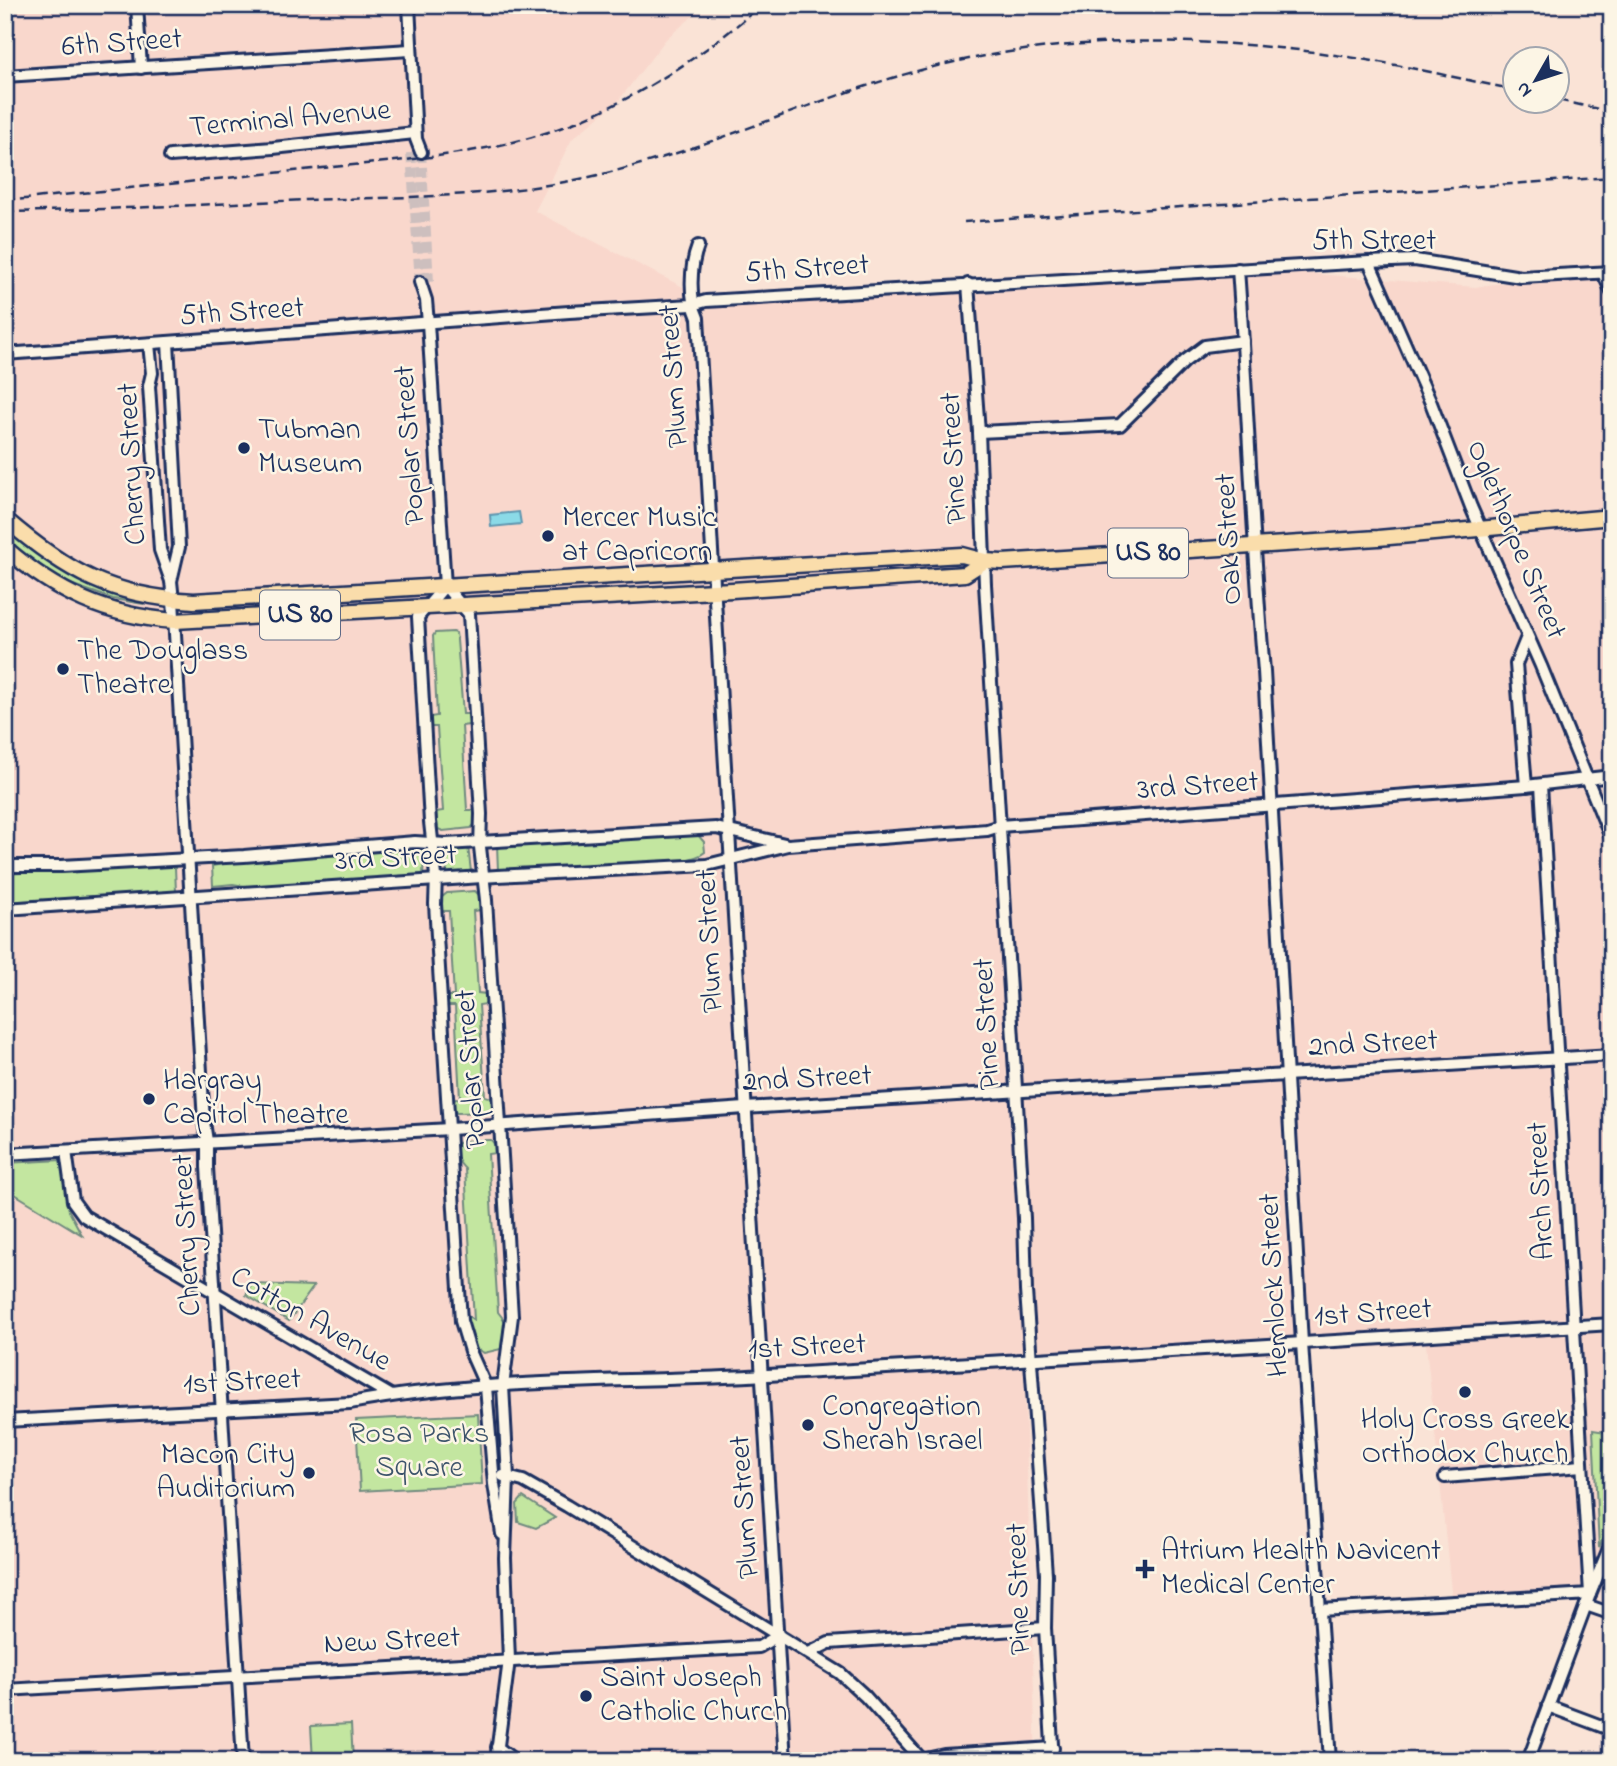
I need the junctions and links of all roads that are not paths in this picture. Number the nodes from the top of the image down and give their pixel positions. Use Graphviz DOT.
graph roads {
  1 [pos="137,5"];
  2 [pos="409,5"];
  3 [pos="410,50"];
  4 [pos="141,68"];
  5 [pos="5,76"];
  6 [pos="416,136"];
  7 [pos="416,153"];
  8 [pos="170,156"];
  9 [pos="698,246"];
  10 [pos="1368,262"];
  11 [pos="1238,269"];
  12 [pos="1608,273"];
  13 [pos="424,282"];
  14 [pos="968,284"];
  15 [pos="1612,292"];
  16 [pos="692,305"];
  17 [pos="428,323"];
  18 [pos="1243,341"];
  19 [pos="168,342"];
  20 [pos="149,344"];
  21 [pos="5,354"];
  22 [pos="149,386"];
  23 [pos="170,386"];
  24 [pos="979,432"];
  25 [pos="1612,517"];
  26 [pos="5,519"];
  27 [pos="1480,529"];
  28 [pos="1254,546"];
  29 [pos="5,548"];
  30 [pos="985,561"];
  31 [pos="712,568"];
  32 [pos="171,580"];
  33 [pos="444,586"];
  34 [pos="410,588"];
  35 [pos="714,591"];
  36 [pos="173,600"];
  37 [pos="461,604"];
  38 [pos="426,607"];
  39 [pos="174,621"];
  40 [pos="1527,637"];
  41 [pos="1612,776"];
  42 [pos="1586,780"];
  43 [pos="1541,785"];
  44 [pos="1526,786"];
  45 [pos="1272,807"];
  46 [pos="1000,826"];
  47 [pos="729,831"];
  48 [pos="480,840"];
  49 [pos="1612,840"];
  50 [pos="433,843"];
  51 [pos="788,845"];
  52 [pos="188,857"];
  53 [pos="730,860"];
  54 [pos="5,866"];
  55 [pos="483,878"];
  56 [pos="436,882"];
  57 [pos="190,898"];
  58 [pos="5,909"];
  59 [pos="1612,1055"];
  60 [pos="1557,1059"];
  61 [pos="1288,1075"];
  62 [pos="1016,1091"];
  63 [pos="745,1108"];
  64 [pos="501,1125"];
  65 [pos="450,1129"];
  66 [pos="208,1141"];
  67 [pos="66,1151"];
  68 [pos="5,1154"];
  69 [pos="216,1293"];
  70 [pos="1612,1324"];
  71 [pos="1574,1326"];
  72 [pos="1302,1343"];
  73 [pos="1033,1358"];
  74 [pos="762,1376"];
  75 [pos="503,1386"];
  76 [pos="486,1387"];
  77 [pos="390,1395"];
  78 [pos="223,1409"];
  79 [pos="5,1421"];
  80 [pos="1582,1466"];
  81 [pos="493,1475"];
  82 [pos="508,1477"];
  83 [pos="1445,1477"];
  84 [pos="1612,1541"];
  85 [pos="505,1558"];
  86 [pos="1607,1566"];
  87 [pos="1588,1600"];
  88 [pos="1320,1610"];
  89 [pos="1612,1614"];
  90 [pos="1045,1628"];
  91 [pos="779,1635"];
  92 [pos="809,1653"];
  93 [pos="509,1660"];
  94 [pos="238,1675"];
  95 [pos="5,1690"];
  96 [pos="1549,1706"];
  97 [pos="1612,1730"];
  98 [pos="498,1747"];
  99 [pos="1053,1748"];
  100 [pos="922,1760"];
  101 [pos="243,1761"];
  102 [pos="496,1761"];
  103 [pos="515,1761"];
  104 [pos="785,1761"];
  105 [pos="1053,1761"];
  106 [pos="1330,1761"];
  107 [pos="1528,1761"];
  1 -- 4 [label="street"];
  2 -- 3 [label="street"];
  3 -- 4 [label="street, 6th Street"];
  3 -- 6 [label="street"];
  4 -- 5 [label="street, 6th Street"];
  6 -- 7 [label="street"];
  6 -- 8 [label="street, Terminal Avenue"];
  9 -- 16 [label="street, Plum Street"];
  10 -- 11 [label="street, 5th Street"];
  10 -- 12 [label="street, 5th Street"];
  10 -- 27 [label="street, Oglethorpe Street"];
  11 -- 14 [label="street, 5th Street"];
  11 -- 18 [label="street, Oak Street"];
  12 -- 15 [label="street"];
  13 -- 17 [label="street, Poplar Street"];
  14 -- 16 [label="street, 5th Street"];
  14 -- 24 [label="street, Pine Street"];
  16 -- 17 [label="street, 5th Street"];
  16 -- 31 [label="street, Plum Street"];
  17 -- 19 [label="street, 5th Street"];
  17 -- 33 [label="street, Poplar Street"];
  18 -- 24 [label="street"];
  18 -- 28 [label="street, Oak Street"];
  19 -- 20 [label="street, 5th Street"];
  19 -- 23 [label="street, Cherry Street"];
  20 -- 21 [label="street, 5th Street"];
  20 -- 22 [label="street, Cherry Street"];
  22 -- 23 [label="street"];
  22 -- 32 [label="street, Cherry Street"];
  23 -- 32 [label="street, Cherry Street"];
  24 -- 30 [label="street, Pine Street"];
  25 -- 27 [label="main road, US 80"];
  26 -- 36 [label="main road, US 80"];
  27 -- 28 [label="main road, US 80"];
  27 -- 40 [label="street, Oglethorpe Street"];
  28 -- 30 [label="main road, US 80"];
  28 -- 45 [label="street, Oak Street"];
  29 -- 39 [label="main road, US 80"];
  30 -- 31 [label="main road, US 80"];
  30 -- 35 [label="main road, US 80"];
  30 -- 46 [label="street, Pine Street"];
  31 -- 33 [label="main road, US 80"];
  31 -- 35 [label="street, Plum Street"];
  32 -- 36 [label="street, Cherry Street"];
  33 -- 34 [label="main road, US 80"];
  33 -- 37 [label="street, Poplar Street"];
  33 -- 38 [label="street, Poplar Street"];
  34 -- 36 [label="main road, US 80"];
  34 -- 38 [label="street"];
  35 -- 37 [label="main road, US 80"];
  35 -- 47 [label="street, Plum Street"];
  36 -- 39 [label="street, Cherry Street"];
  37 -- 38 [label="main road, US 80"];
  37 -- 48 [label="street, Poplar Street"];
  38 -- 39 [label="main road, US 80"];
  38 -- 50 [label="street, Poplar Street"];
  39 -- 52 [label="street, Cherry Street"];
  40 -- 42 [label="street, Oglethorpe Street"];
  40 -- 44 [label="street"];
  41 -- 42 [label="street, 3rd Street"];
  42 -- 43 [label="street, 3rd Street"];
  42 -- 49 [label="street, Oglethorpe Street"];
  43 -- 44 [label="street, 3rd Street"];
  43 -- 60 [label="street, Arch Street"];
  44 -- 45 [label="street, 3rd Street"];
  45 -- 46 [label="street, 3rd Street"];
  45 -- 61 [label="street, Hemlock Street"];
  46 -- 51 [label="street, 3rd Street"];
  46 -- 62 [label="street, Pine Street"];
  47 -- 48 [label="street, 3rd Street"];
  47 -- 51 [label="street, 3rd Street"];
  47 -- 53 [label="street, Plum Street"];
  48 -- 50 [label="street, 3rd Street"];
  48 -- 55 [label="street, Poplar Street"];
  50 -- 52 [label="street, 3rd Street"];
  50 -- 56 [label="street, Poplar Street"];
  51 -- 53 [label="street, 3rd Street"];
  52 -- 54 [label="street, 3rd Street"];
  52 -- 57 [label="street, Cherry Street"];
  53 -- 55 [label="street, 3rd Street"];
  53 -- 63 [label="street, Plum Street"];
  55 -- 56 [label="street, 3rd Street"];
  55 -- 64 [label="street, Poplar Street"];
  56 -- 57 [label="street, 3rd Street"];
  56 -- 65 [label="street, Poplar Street"];
  57 -- 58 [label="street, 3rd Street"];
  57 -- 66 [label="street, Cherry Street"];
  59 -- 60 [label="street, 2nd Street"];
  60 -- 61 [label="street, 2nd Street"];
  60 -- 71 [label="street, Arch Street"];
  61 -- 62 [label="street, 2nd Street"];
  61 -- 72 [label="street, Hemlock Street"];
  62 -- 63 [label="street, 2nd Street"];
  62 -- 73 [label="street, Pine Street"];
  63 -- 64 [label="street, 2nd Street"];
  63 -- 74 [label="street, Plum Street"];
  64 -- 65 [label="street, 2nd Street"];
  64 -- 75 [label="street, Poplar Street"];
  65 -- 66 [label="street, 2nd Street"];
  65 -- 76 [label="street, Poplar Street"];
  66 -- 67 [label="street, 2nd Street"];
  66 -- 69 [label="street, Cherry Street"];
  67 -- 68 [label="street, 2nd Street"];
  67 -- 69 [label="street, Cotton Avenue"];
  69 -- 77 [label="street, Cotton Avenue"];
  69 -- 78 [label="street, Cherry Street"];
  70 -- 71 [label="street, 1st Street"];
  71 -- 72 [label="street, 1st Street"];
  71 -- 80 [label="street, Arch Street"];
  72 -- 73 [label="street, 1st Street"];
  72 -- 88 [label="street, Hemlock Street"];
  73 -- 74 [label="street, 1st Street"];
  73 -- 90 [label="street, Pine Street"];
  74 -- 75 [label="street, 1st Street"];
  74 -- 91 [label="street, Plum Street"];
  75 -- 76 [label="street, 1st Street"];
  75 -- 82 [label="street, Poplar Street"];
  76 -- 77 [label="street, 1st Street"];
  76 -- 81 [label="street, Poplar Street"];
  77 -- 78 [label="street, 1st Street"];
  78 -- 79 [label="street, 1st Street"];
  78 -- 94 [label="street, Cherry Street"];
  80 -- 83 [label="street"];
  80 -- 87 [label="street, Arch Street"];
  81 -- 82 [label="street"];
  81 -- 85 [label="street, Poplar Street"];
  82 -- 85 [label="street, Poplar Street"];
  82 -- 91 [label="street"];
  84 -- 86 [label="street"];
  85 -- 93 [label="street, Poplar Street"];
  86 -- 87 [label="street"];
  87 -- 88 [label="street"];
  87 -- 89 [label="street"];
  87 -- 96 [label="street"];
  88 -- 106 [label="street, Hemlock Street"];
  90 -- 92 [label="street"];
  90 -- 99 [label="street, Pine Street"];
  91 -- 92 [label="street"];
  91 -- 93 [label="street, New Street"];
  91 -- 104 [label="street, Plum Street"];
  92 -- 100 [label="street"];
  93 -- 94 [label="street, New Street"];
  93 -- 98 [label="street, Poplar Street"];
  94 -- 95 [label="street, New Street"];
  94 -- 101 [label="street, Cherry Street"];
  96 -- 97 [label="street"];
  96 -- 107 [label="street"];
  98 -- 102 [label="street, Poplar Street"];
  98 -- 103 [label="street"];
  99 -- 100 [label="street"];
  99 -- 105 [label="street, Pine Street"];
}
